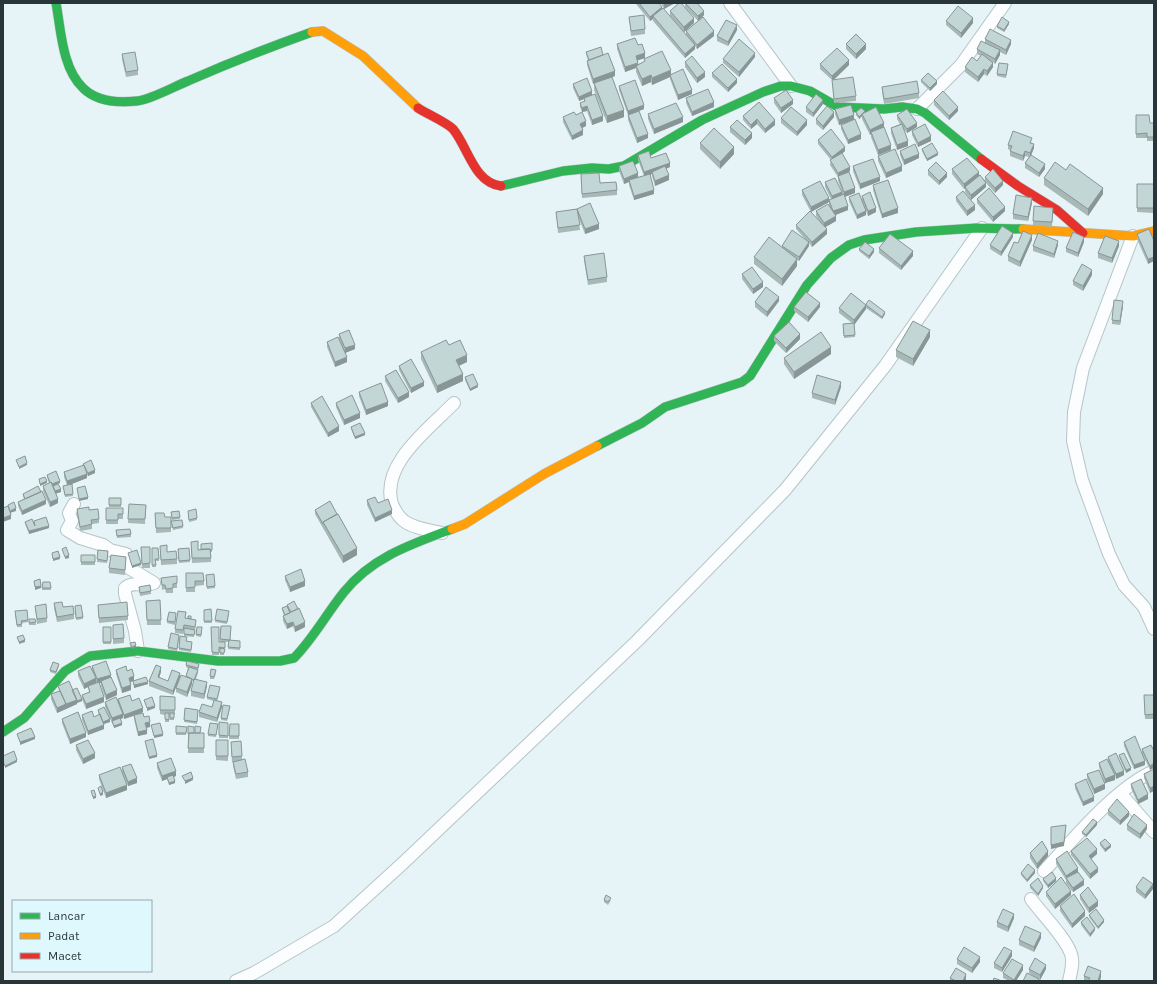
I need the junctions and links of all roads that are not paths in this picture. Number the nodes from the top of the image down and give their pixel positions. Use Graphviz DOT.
graph roads {
  1 [pos="56,3"];
  2 [pos="730,3"];
  3 [pos="1005,3"];
  4 [pos="791,86"];
  5 [pos="917,109"];
  6 [pos="982,228"];
  7 [pos="1154,231"];
  8 [pos="1083,233"];
  9 [pos="1133,236"];
  10 [pos="454,403"];
  11 [pos="74,504"];
  12 [pos="443,533"];
  13 [pos="1154,629"];
  14 [pos="138,651"];
  15 [pos="3,732"];
  16 [pos="1154,771"];
  17 [pos="1121,794"];
  18 [pos="1154,832"];
  19 [pos="1044,871"];
  20 [pos="1030,899"];
  21 [pos="236,981"];
  22 [pos="1069,981"];
  1 -- 4 [label="street"];
  2 -- 4 [label="street"];
  3 -- 5 [label="street"];
  4 -- 5 [label="street"];
  5 -- 8 [label="street"];
  6 -- 8 [label="street"];
  6 -- 12 [label="street"];
  6 -- 21 [label="street"];
  7 -- 9 [label="street"];
  8 -- 9 [label="street"];
  9 -- 13 [label="street"];
  10 -- 12 [label="street"];
  11 -- 14 [label="street"];
  12 -- 14 [label="street"];
  14 -- 15 [label="street"];
  16 -- 17 [label="street"];
  17 -- 18 [label="street"];
  17 -- 19 [label="street"];
  20 -- 22 [label="street"];
}
